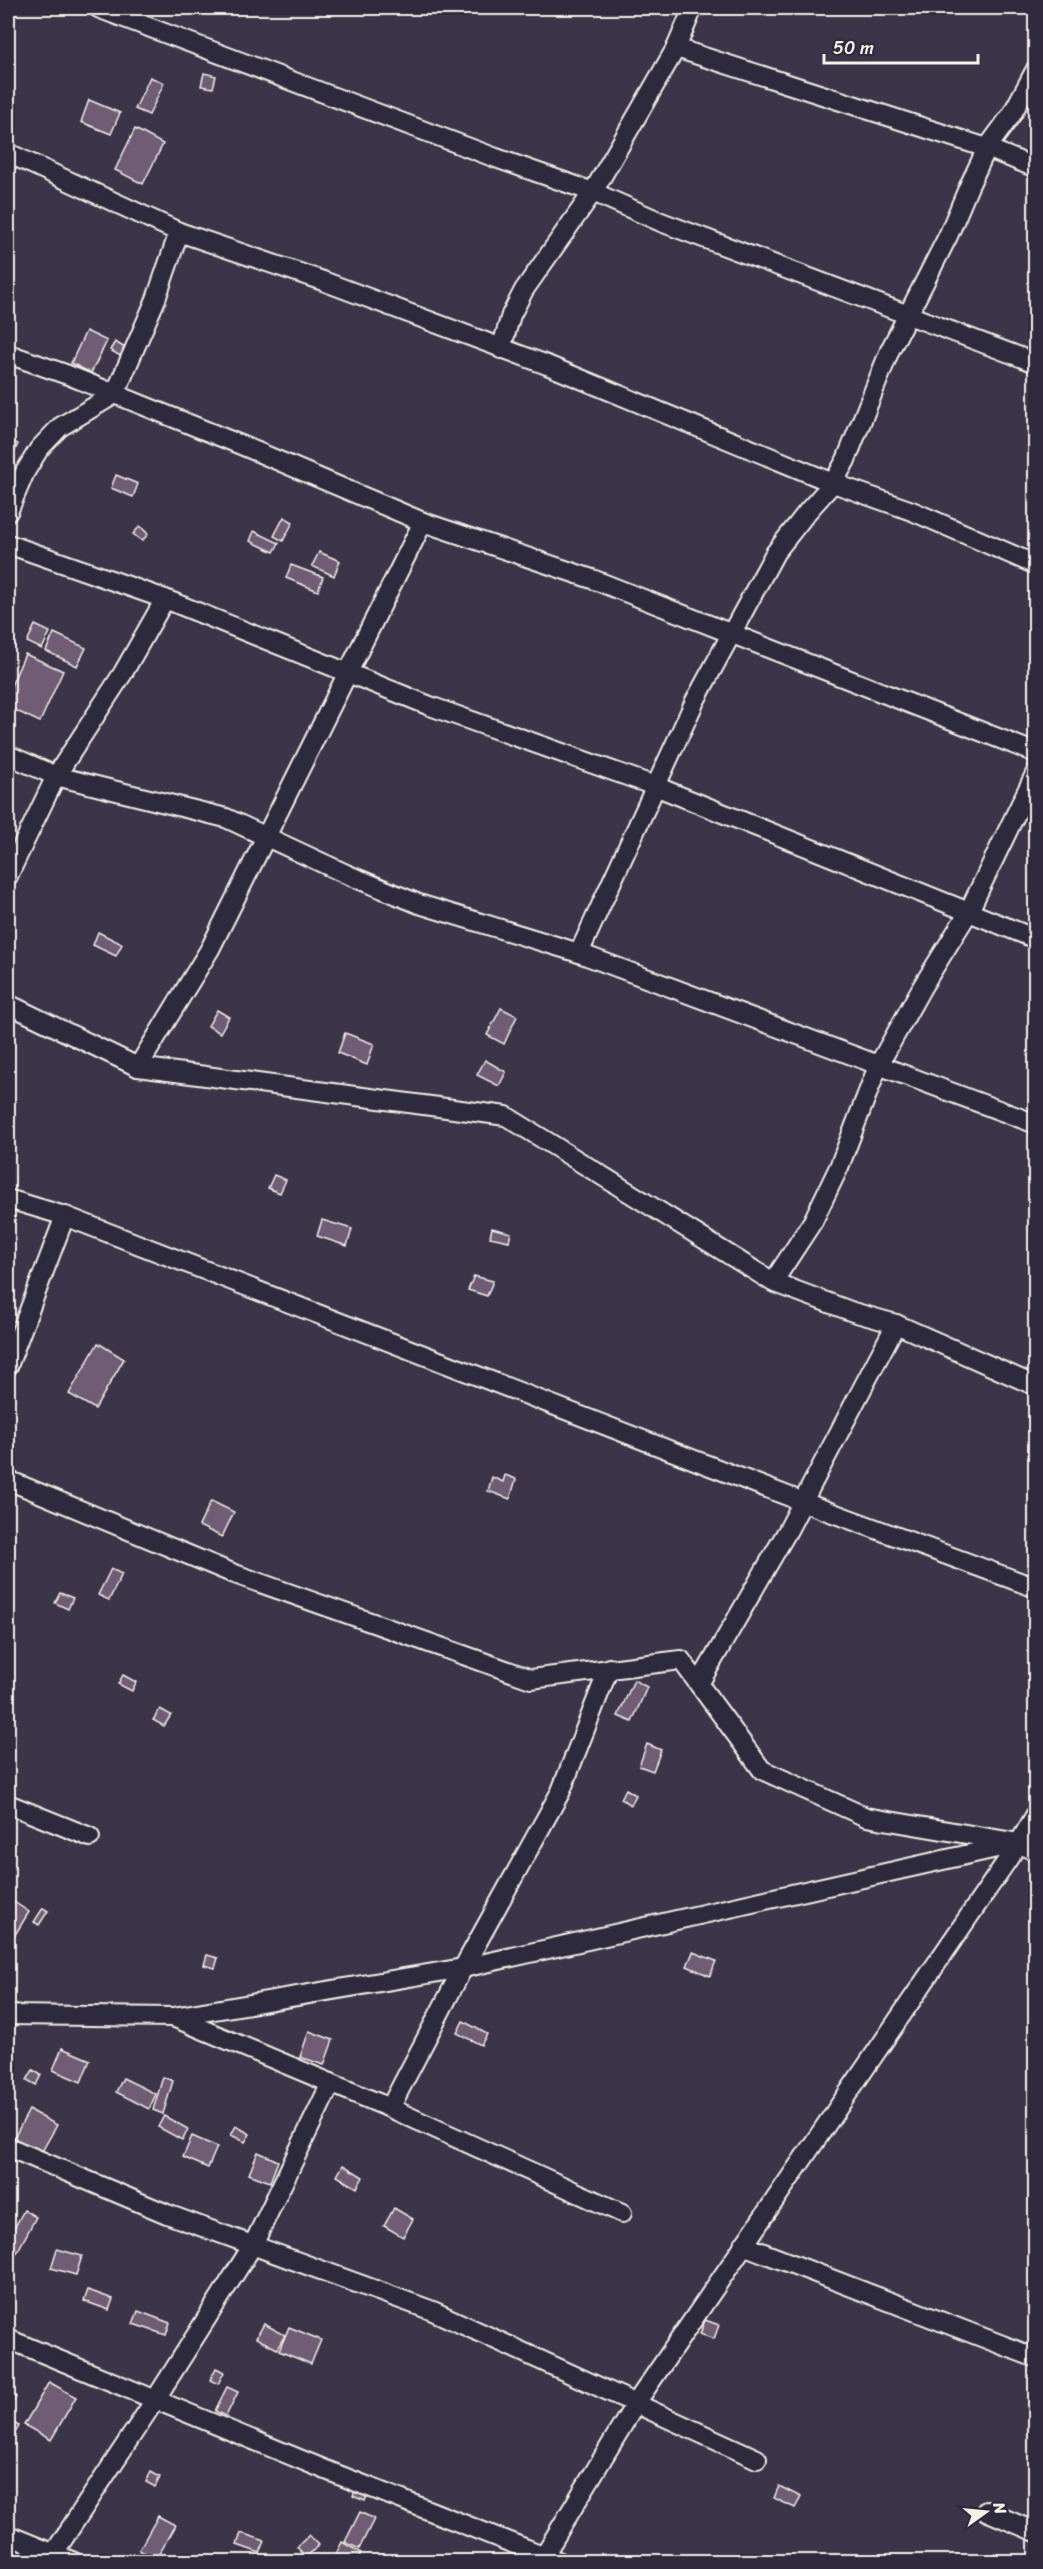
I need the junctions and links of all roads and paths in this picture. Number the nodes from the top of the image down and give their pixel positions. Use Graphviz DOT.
graph roads {
  1 [pos="98,8"];
  2 [pos="693,8"];
  3 [pos="676,48"];
  4 [pos="1035,69"];
  5 [pos="987,148"];
  6 [pos="8,153"];
  7 [pos="1035,168"];
  8 [pos="593,192"];
  9 [pos="179,232"];
  10 [pos="908,314"];
  11 [pos="501,349"];
  12 [pos="8,354"];
  13 [pos="1035,363"];
  14 [pos="115,394"];
  15 [pos="833,483"];
  16 [pos="8,512"];
  17 [pos="423,522"];
  18 [pos="8,544"];
  19 [pos="1035,565"];
  20 [pos="165,599"];
  21 [pos="731,633"];
  22 [pos="347,672"];
  23 [pos="1035,753"];
  24 [pos="8,755"];
  25 [pos="1035,772"];
  26 [pos="56,776"];
  27 [pos="655,786"];
  28 [pos="265,836"];
  29 [pos="8,876"];
  30 [pos="968,913"];
  31 [pos="1035,939"];
  32 [pos="579,953"];
  33 [pos="8,1004"];
  34 [pos="878,1066"];
  35 [pos="138,1067"];
  36 [pos="1035,1124"];
  37 [pos="8,1199"];
  38 [pos="65,1216"];
  39 [pos="773,1282"];
  40 [pos="896,1324"];
  41 [pos="8,1366"];
  42 [pos="1035,1386"];
  43 [pos="8,1480"];
  44 [pos="803,1502"];
  45 [pos="1035,1588"];
  46 [pos="609,1668"];
  47 [pos="699,1684"];
  48 [pos="8,1804"];
  49 [pos="1035,1814"];
  50 [pos="90,1837"];
  51 [pos="1027,1842"];
  52 [pos="1035,1852"];
  53 [pos="463,1968"];
  54 [pos="8,2015"];
  55 [pos="173,2017"];
  56 [pos="331,2083"];
  57 [pos="390,2108"];
  58 [pos="8,2147"];
  59 [pos="622,2213"];
  60 [pos="253,2245"];
  61 [pos="743,2245"];
  62 [pos="8,2339"];
  63 [pos="1035,2358"];
  64 [pos="155,2400"];
  65 [pos="636,2403"];
  66 [pos="757,2458"];
  67 [pos="986,2511"];
  68 [pos="1035,2532"];
  69 [pos="8,2535"];
  70 [pos="50,2557"];
  71 [pos="548,2560"];
  72 [pos="74,2562"];
  1 -- 8 [label="street"];
  2 -- 3 [label="street"];
  3 -- 5 [label="street"];
  3 -- 8 [label="street"];
  4 -- 5 [label="street"];
  5 -- 7 [label="street"];
  5 -- 10 [label="street"];
  6 -- 9 [label="street"];
  8 -- 10 [label="street"];
  8 -- 11 [label="street"];
  9 -- 11 [label="street"];
  9 -- 14 [label="street"];
  10 -- 13 [label="street"];
  10 -- 15 [label="street"];
  11 -- 15 [label="street"];
  12 -- 14 [label="street"];
  14 -- 16 [label="street"];
  14 -- 17 [label="street"];
  15 -- 19 [label="street"];
  15 -- 21 [label="street"];
  17 -- 21 [label="street"];
  17 -- 22 [label="street"];
  18 -- 20 [label="street"];
  20 -- 22 [label="street"];
  20 -- 26 [label="street"];
  21 -- 23 [label="street"];
  21 -- 27 [label="street"];
  22 -- 27 [label="street"];
  22 -- 28 [label="street"];
  24 -- 26 [label="street"];
  25 -- 30 [label="street"];
  26 -- 28 [label="street"];
  26 -- 29 [label="street"];
  27 -- 30 [label="street"];
  27 -- 32 [label="street"];
  28 -- 32 [label="street"];
  28 -- 35 [label="street"];
  30 -- 31 [label="street"];
  30 -- 34 [label="street"];
  32 -- 34 [label="street"];
  33 -- 35 [label="street"];
  34 -- 36 [label="street"];
  34 -- 39 [label="street"];
  35 -- 39 [label="street"];
  37 -- 38 [label="street"];
  38 -- 41 [label="street"];
  38 -- 44 [label="street"];
  39 -- 40 [label="street"];
  40 -- 42 [label="street"];
  40 -- 44 [label="street"];
  43 -- 46 [label="street"];
  44 -- 45 [label="street"];
  44 -- 47 [label="street"];
  46 -- 47 [label="street"];
  46 -- 53 [label="street"];
  47 -- 51 [label="street"];
  48 -- 50 [label="street"];
  49 -- 51 [label="street"];
  51 -- 52 [label="street"];
  51 -- 53 [label="street"];
  51 -- 61 [label="street"];
  53 -- 55 [label="street"];
  53 -- 57 [label="street"];
  54 -- 55 [label="street"];
  55 -- 56 [label="street"];
  56 -- 57 [label="street"];
  56 -- 60 [label="street"];
  57 -- 59 [label="street"];
  58 -- 60 [label="street"];
  60 -- 64 [label="street"];
  60 -- 65 [label="street"];
  61 -- 63 [label="street"];
  61 -- 65 [label="street"];
  62 -- 64 [label="street"];
  64 -- 70 [label="street"];
  64 -- 71 [label="street"];
  65 -- 66 [label="street"];
  65 -- 71 [label="street"];
  67 -- 68 [label="street"];
  69 -- 70 [label="street"];
  70 -- 72 [label="street"];
}
